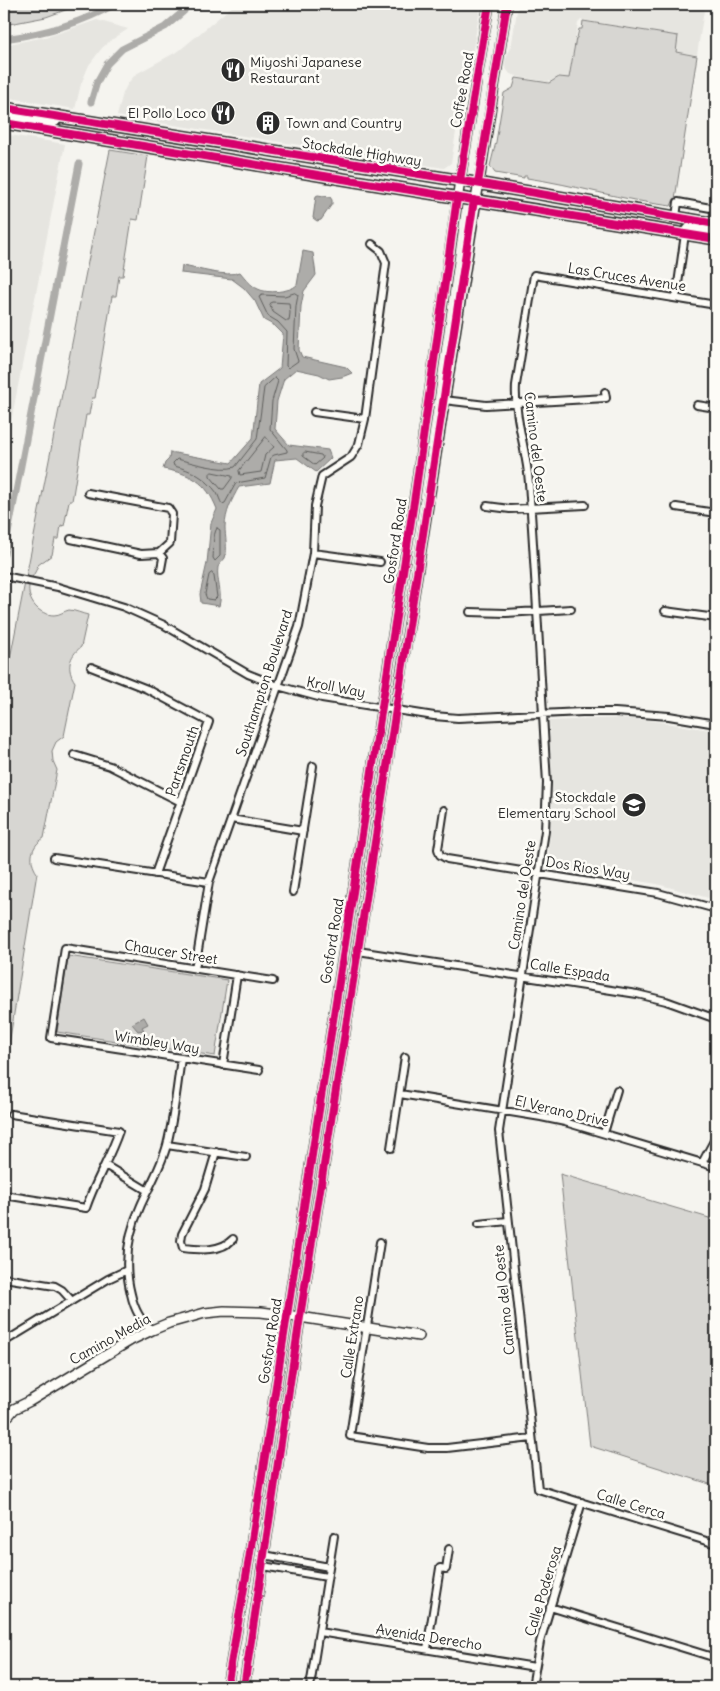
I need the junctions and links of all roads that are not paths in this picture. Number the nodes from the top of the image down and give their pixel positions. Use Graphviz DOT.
graph roads {
  1 [pos="489,4"];
  2 [pos="506,4"];
  3 [pos="4,108"];
  4 [pos="4,116"];
  5 [pos="58,116"];
  6 [pos="4,123"];
  7 [pos="460,180"];
  8 [pos="478,183"];
  9 [pos="457,198"];
  10 [pos="474,200"];
  11 [pos="716,208"];
  12 [pos="676,217"];
  13 [pos="716,224"];
  14 [pos="716,231"];
  15 [pos="685,234"];
  16 [pos="716,239"];
  17 [pos="372,244"];
  18 [pos="534,275"];
  19 [pos="676,298"];
  20 [pos="716,304"];
  21 [pos="605,392"];
  22 [pos="444,400"];
  23 [pos="515,404"];
  24 [pos="697,405"];
  25 [pos="716,408"];
  26 [pos="314,412"];
  27 [pos="365,419"];
  28 [pos="88,493"];
  29 [pos="585,505"];
  30 [pos="487,506"];
  31 [pos="676,507"];
  32 [pos="531,508"];
  33 [pos="716,513"];
  34 [pos="71,539"];
  35 [pos="159,553"];
  36 [pos="313,554"];
  37 [pos="380,562"];
  38 [pos="161,569"];
  39 [pos="7,577"];
  40 [pos="571,609"];
  41 [pos="537,611"];
  42 [pos="665,611"];
  43 [pos="470,612"];
  44 [pos="716,618"];
  45 [pos="91,667"];
  46 [pos="278,686"];
  47 [pos="382,708"];
  48 [pos="396,710"];
  49 [pos="543,714"];
  50 [pos="716,724"];
  51 [pos="74,755"];
  52 [pos="313,766"];
  53 [pos="181,802"];
  54 [pos="444,810"];
  55 [pos="231,819"];
  56 [pos="303,831"];
  57 [pos="54,858"];
  58 [pos="538,873"];
  59 [pos="155,874"];
  60 [pos="209,882"];
  61 [pos="293,892"];
  62 [pos="716,909"];
  63 [pos="358,950"];
  64 [pos="195,969"];
  65 [pos="237,975"];
  66 [pos="523,976"];
  67 [pos="273,981"];
  68 [pos="716,1019"];
  69 [pos="51,1038"];
  70 [pos="405,1057"];
  71 [pos="181,1058"];
  72 [pos="223,1065"];
  73 [pos="259,1070"];
  74 [pos="617,1090"];
  75 [pos="400,1094"];
  76 [pos="502,1110"];
  77 [pos="11,1114"];
  78 [pos="604,1133"];
  79 [pos="716,1137"];
  80 [pos="167,1145"];
  81 [pos="391,1148"];
  82 [pos="216,1152"];
  83 [pos="246,1157"];
  84 [pos="702,1163"];
  85 [pos="105,1166"];
  86 [pos="716,1167"];
  87 [pos="148,1191"];
  88 [pos="4,1195"];
  89 [pos="508,1221"];
  90 [pos="479,1224"];
  91 [pos="233,1239"];
  92 [pos="380,1242"];
  93 [pos="127,1270"];
  94 [pos="4,1278"];
  95 [pos="72,1301"];
  96 [pos="287,1315"];
  97 [pos="300,1317"];
  98 [pos="366,1328"];
  99 [pos="152,1330"];
  100 [pos="418,1336"];
  101 [pos="4,1342"];
  102 [pos="4,1416"];
  103 [pos="532,1438"];
  104 [pos="538,1489"];
  105 [pos="582,1502"];
  106 [pos="334,1536"];
  107 [pos="716,1544"];
  108 [pos="449,1549"];
  109 [pos="264,1556"];
  110 [pos="263,1566"];
  111 [pos="329,1566"];
  112 [pos="328,1577"];
  113 [pos="550,1607"];
  114 [pos="319,1632"];
  115 [pos="427,1649"];
  116 [pos="716,1658"];
  117 [pos="535,1666"];
  118 [pos="227,1687"];
  119 [pos="244,1687"];
  120 [pos="310,1687"];
  121 [pos="532,1687"];
  1 -- 7 [label="main road, Coffee Road"];
  2 -- 8 [label="main road"];
  3 -- 5 [label="main road, Stockdale Highway"];
  4 -- 5 [label="main road"];
  5 -- 7 [label="main road, Stockdale Highway"];
  6 -- 9 [label="main road, Stockdale Highway"];
  7 -- 8 [label="main road, Stockdale Highway"];
  7 -- 9 [label="main road, Gosford Road"];
  8 -- 10 [label="main road"];
  8 -- 12 [label="main road, Stockdale Highway"];
  9 -- 10 [label="main road, Stockdale Highway"];
  9 -- 47 [label="main road, Gosford Road"];
  10 -- 15 [label="main road, Stockdale Highway"];
  10 -- 22 [label="main road, Gosford Road"];
  11 -- 12 [label="street"];
  12 -- 13 [label="main road, Stockdale Highway"];
  14 -- 15 [label="main road"];
  15 -- 16 [label="main road, Stockdale Highway"];
  15 -- 19 [label="street"];
  17 -- 27 [label="street, Southampton Boulevard"];
  18 -- 19 [label="street, Las Cruces Avenue"];
  18 -- 23 [label="street, Camino del Oeste"];
  19 -- 20 [label="street, Las Cruces Avenue"];
  21 -- 23 [label="street"];
  22 -- 23 [label="street"];
  22 -- 48 [label="main road, Gosford Road"];
  23 -- 32 [label="street, Camino del Oeste"];
  24 -- 25 [label="street"];
  26 -- 27 [label="street"];
  27 -- 36 [label="street, Southampton Boulevard"];
  28 -- 35 [label="street"];
  29 -- 32 [label="street"];
  30 -- 32 [label="street"];
  31 -- 33 [label="street"];
  32 -- 41 [label="street, Camino del Oeste"];
  34 -- 35 [label="street"];
  35 -- 38 [label="street"];
  36 -- 37 [label="street"];
  36 -- 46 [label="street, Southampton Boulevard"];
  39 -- 46 [label="street, Kroll Way"];
  40 -- 41 [label="street"];
  41 -- 43 [label="street"];
  41 -- 49 [label="street, Camino del Oeste"];
  42 -- 44 [label="street"];
  45 -- 53 [label="street, Partsmouth"];
  46 -- 47 [label="street, Kroll Way"];
  46 -- 55 [label="street, Southampton Boulevard"];
  47 -- 48 [label="street, Kroll Way"];
  47 -- 96 [label="main road, Gosford Road"];
  48 -- 49 [label="street, Kroll Way"];
  48 -- 63 [label="main road, Gosford Road"];
  49 -- 50 [label="street, Kroll Way"];
  49 -- 58 [label="street, Camino del Oeste"];
  51 -- 53 [label="street"];
  52 -- 56 [label="street"];
  53 -- 59 [label="street, Partsmouth"];
  54 -- 58 [label="street, Dos Rios Way"];
  55 -- 56 [label="street"];
  55 -- 60 [label="street, Southampton Boulevard"];
  56 -- 61 [label="street"];
  57 -- 59 [label="street"];
  58 -- 62 [label="street, Dos Rios Way"];
  58 -- 66 [label="street, Camino del Oeste"];
  59 -- 60 [label="street"];
  60 -- 64 [label="street, Southampton Boulevard"];
  63 -- 66 [label="street, Calle Espada"];
  63 -- 97 [label="main road, Gosford Road"];
  64 -- 65 [label="street, Chaucer Street"];
  64 -- 69 [label="street, Chaucer Street"];
  65 -- 67 [label="street, Chaucer Street"];
  65 -- 72 [label="street"];
  66 -- 68 [label="street, Calle Espada"];
  66 -- 76 [label="street, Camino del Oeste"];
  69 -- 71 [label="street, Wimbley Way"];
  70 -- 75 [label="street"];
  71 -- 72 [label="street, Wimbley Way"];
  71 -- 80 [label="street"];
  72 -- 73 [label="street, Wimbley Way"];
  74 -- 78 [label="street"];
  75 -- 76 [label="street, El Verano Drive"];
  75 -- 81 [label="street"];
  76 -- 78 [label="street, El Verano Drive"];
  76 -- 89 [label="street, Camino del Oeste"];
  77 -- 85 [label="street"];
  78 -- 84 [label="street, El Verano Drive"];
  79 -- 84 [label="street"];
  80 -- 82 [label="street"];
  80 -- 87 [label="street"];
  82 -- 83 [label="street"];
  82 -- 91 [label="street"];
  84 -- 86 [label="street, El Verano Drive"];
  85 -- 87 [label="street"];
  85 -- 88 [label="street"];
  87 -- 93 [label="street"];
  89 -- 90 [label="street"];
  89 -- 103 [label="street, Camino del Oeste"];
  92 -- 98 [label="street, Calle Extrano"];
  93 -- 95 [label="street"];
  93 -- 99 [label="street"];
  94 -- 95 [label="street"];
  95 -- 101 [label="street"];
  96 -- 97 [label="main road, Camino Media"];
  96 -- 99 [label="main road, Camino Media"];
  96 -- 118 [label="main road, Gosford Road"];
  97 -- 98 [label="main road, Camino Media"];
  97 -- 109 [label="main road, Gosford Road"];
  98 -- 100 [label="main road, Camino Media"];
  98 -- 103 [label="street, Calle Extrano"];
  99 -- 102 [label="main road, Camino Media"];
  103 -- 104 [label="street, Camino del Oeste"];
  104 -- 105 [label="street, Calle Cerca"];
  105 -- 107 [label="street, Calle Cerca"];
  105 -- 113 [label="street, Calle Poderosa"];
  106 -- 111 [label="street"];
  108 -- 115 [label="street"];
  109 -- 110 [label="main road, Gosford Road"];
  109 -- 111 [label="street"];
  110 -- 112 [label="street"];
  110 -- 119 [label="main road, Gosford Road"];
  111 -- 112 [label="street"];
  112 -- 114 [label="street"];
  113 -- 116 [label="street"];
  113 -- 117 [label="street, Calle Poderosa"];
  114 -- 115 [label="street, Avenida Derecho"];
  114 -- 120 [label="street"];
  115 -- 117 [label="street, Avenida Derecho"];
  117 -- 121 [label="street, Calle Poderosa"];
}
